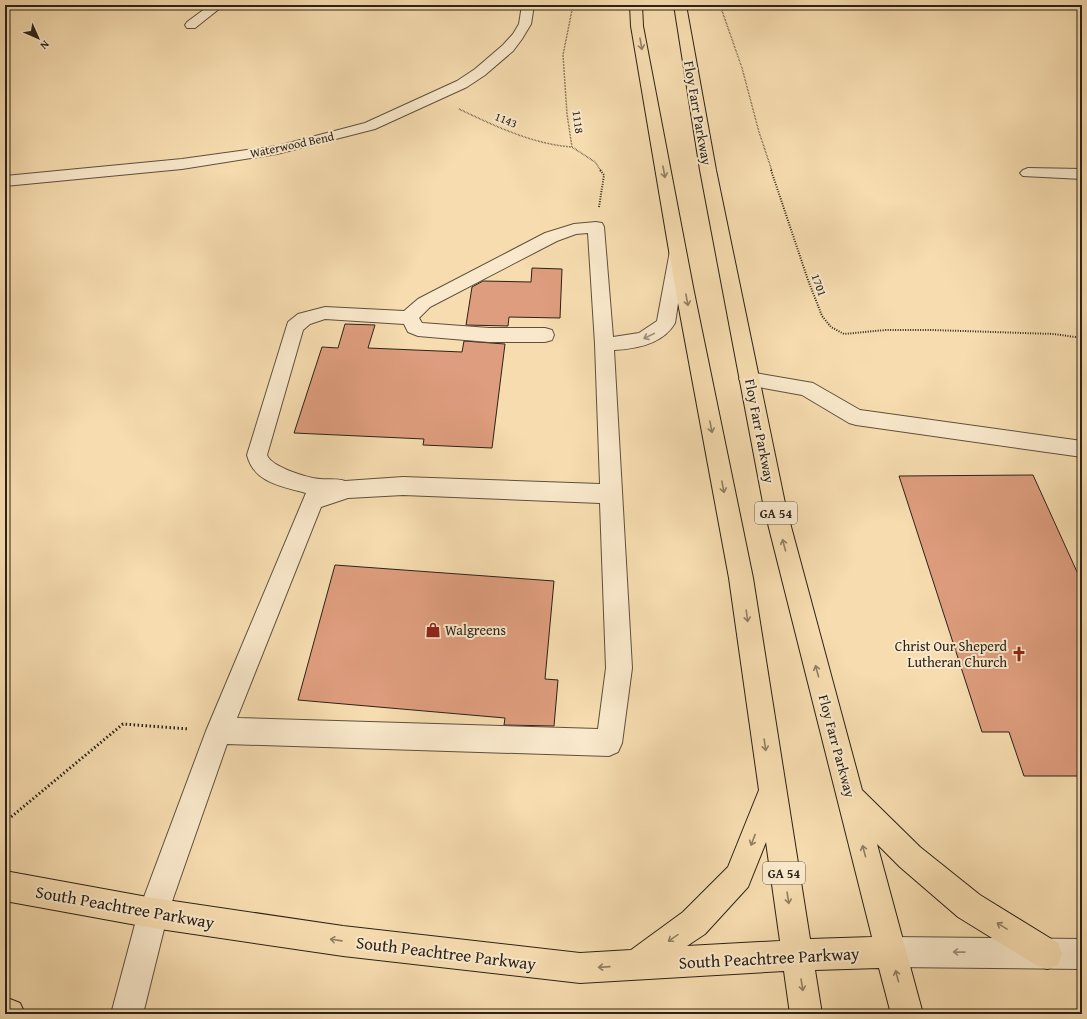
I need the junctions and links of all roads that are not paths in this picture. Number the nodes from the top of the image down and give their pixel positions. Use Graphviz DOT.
graph roads {
  1 [pos="218,5"];
  2 [pos="528,5"];
  3 [pos="636,5"];
  4 [pos="680,5"];
  5 [pos="191,25"];
  6 [pos="1028,173"];
  7 [pos="1082,174"];
  8 [pos="5,180"];
  9 [pos="678,251"];
  10 [pos="410,318"];
  11 [pos="545,335"];
  12 [pos="604,344"];
  13 [pos="749,379"];
  14 [pos="1082,449"];
  15 [pos="348,488"];
  16 [pos="612,494"];
  17 [pos="220,731"];
  18 [pos="772,790"];
  19 [pos="850,797"];
  20 [pos="5,886"];
  21 [pos="153,913"];
  22 [pos="891,952"];
  23 [pos="1048,954"];
  24 [pos="1082,954"];
  25 [pos="797,955"];
  26 [pos="635,965"];
  27 [pos="5,1013"];
  28 [pos="8,1014"];
  29 [pos="127,1014"];
  30 [pos="806,1014"];
  31 [pos="907,1014"];
  1 -- 5 [label="street"];
  2 -- 8 [label="street, Waterwood Bend"];
  3 -- 9 [label="main road, GA 54, one-way"];
  4 -- 13 [label="main road, Floy Farr Parkway / GA 54"];
  6 -- 7 [label="street"];
  9 -- 12 [label="street, one-way"];
  9 -- 18 [label="main road, GA 54, one-way"];
  10 -- 11 [label="street"];
  10 -- 12 [label="street"];
  10 -- 15 [label="street"];
  12 -- 16 [label="street"];
  13 -- 14 [label="street"];
  19 -- 13 [label="main road, Floy Farr Parkway / GA 54, one-way"];
  15 -- 16 [label="street"];
  15 -- 17 [label="street"];
  16 -- 17 [label="street"];
  17 -- 21 [label="street"];
  18 -- 25 [label="main road, GA 54, one-way"];
  18 -- 26 [label="main road, one-way"];
  22 -- 19 [label="main road, Floy Farr Parkway / GA 54, one-way"];
  23 -- 19 [label="main road, one-way"];
  20 -- 21 [label="main road, South Peachtree Parkway"];
  26 -- 21 [label="main road, South Peachtree Parkway, one-way"];
  21 -- 29 [label="street"];
  23 -- 22 [label="street, one-way"];
  22 -- 25 [label="main road, South Peachtree Parkway"];
  31 -- 22 [label="main road, Floy Farr Parkway / GA 54, one-way"];
  23 -- 24 [label="street"];
  25 -- 26 [label="main road, South Peachtree Parkway"];
  25 -- 30 [label="main road, GA 54, one-way"];
  27 -- 28 [label="main road"];
}
